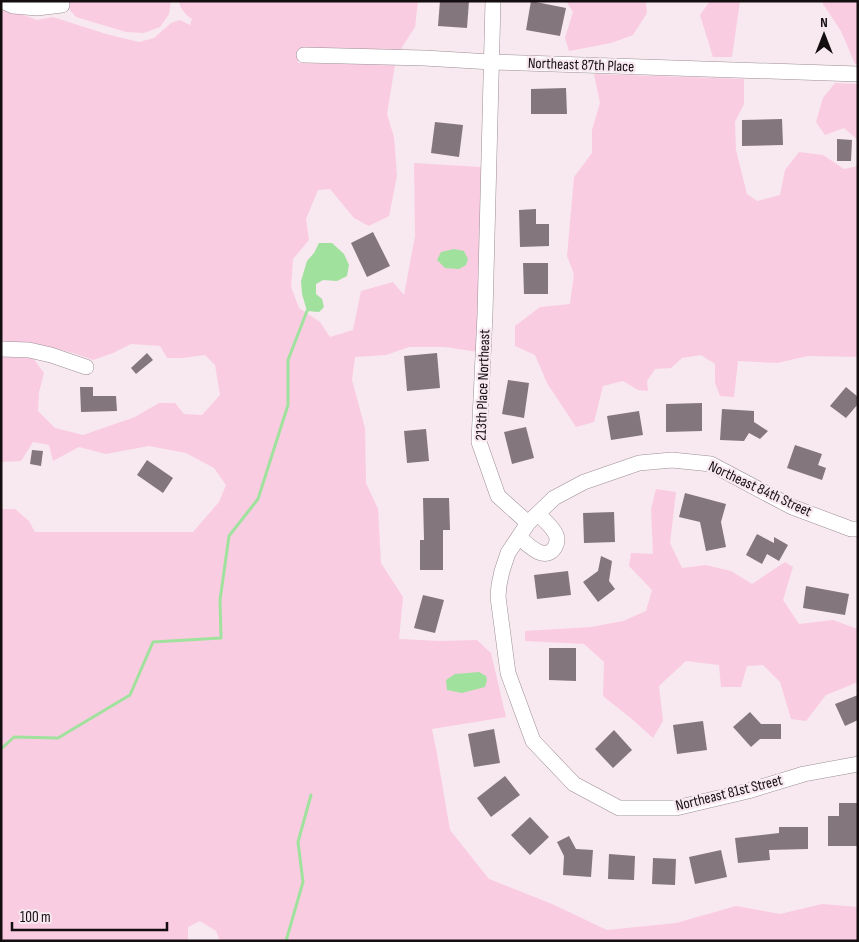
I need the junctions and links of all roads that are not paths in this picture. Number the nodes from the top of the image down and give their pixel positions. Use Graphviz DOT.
graph roads {
  1 [pos="2,1"];
  2 [pos="493,1"];
  3 [pos="62,5"];
  4 [pos="304,55"];
  5 [pos="492,62"];
  6 [pos="858,74"];
  7 [pos="1,350"];
  8 [pos="86,367"];
  9 [pos="533,519"];
  10 [pos="858,529"];
  11 [pos="519,537"];
  12 [pos="858,764"];
  1 -- 3 [label="street"];
  2 -- 5 [label="street, 213th Place Northeast"];
  4 -- 5 [label="street, Northeast 87th Place"];
  5 -- 6 [label="street, Northeast 87th Place"];
  5 -- 9 [label="street, 213th Place Northeast"];
  7 -- 8 [label="street"];
  9 -- 10 [label="street, Northeast 84th Street"];
  9 -- 11 [label="street"];
  9 -- 11 [label="street, 213th Place Northeast"];
  11 -- 12 [label="street, Northeast 81st Street"];
}
